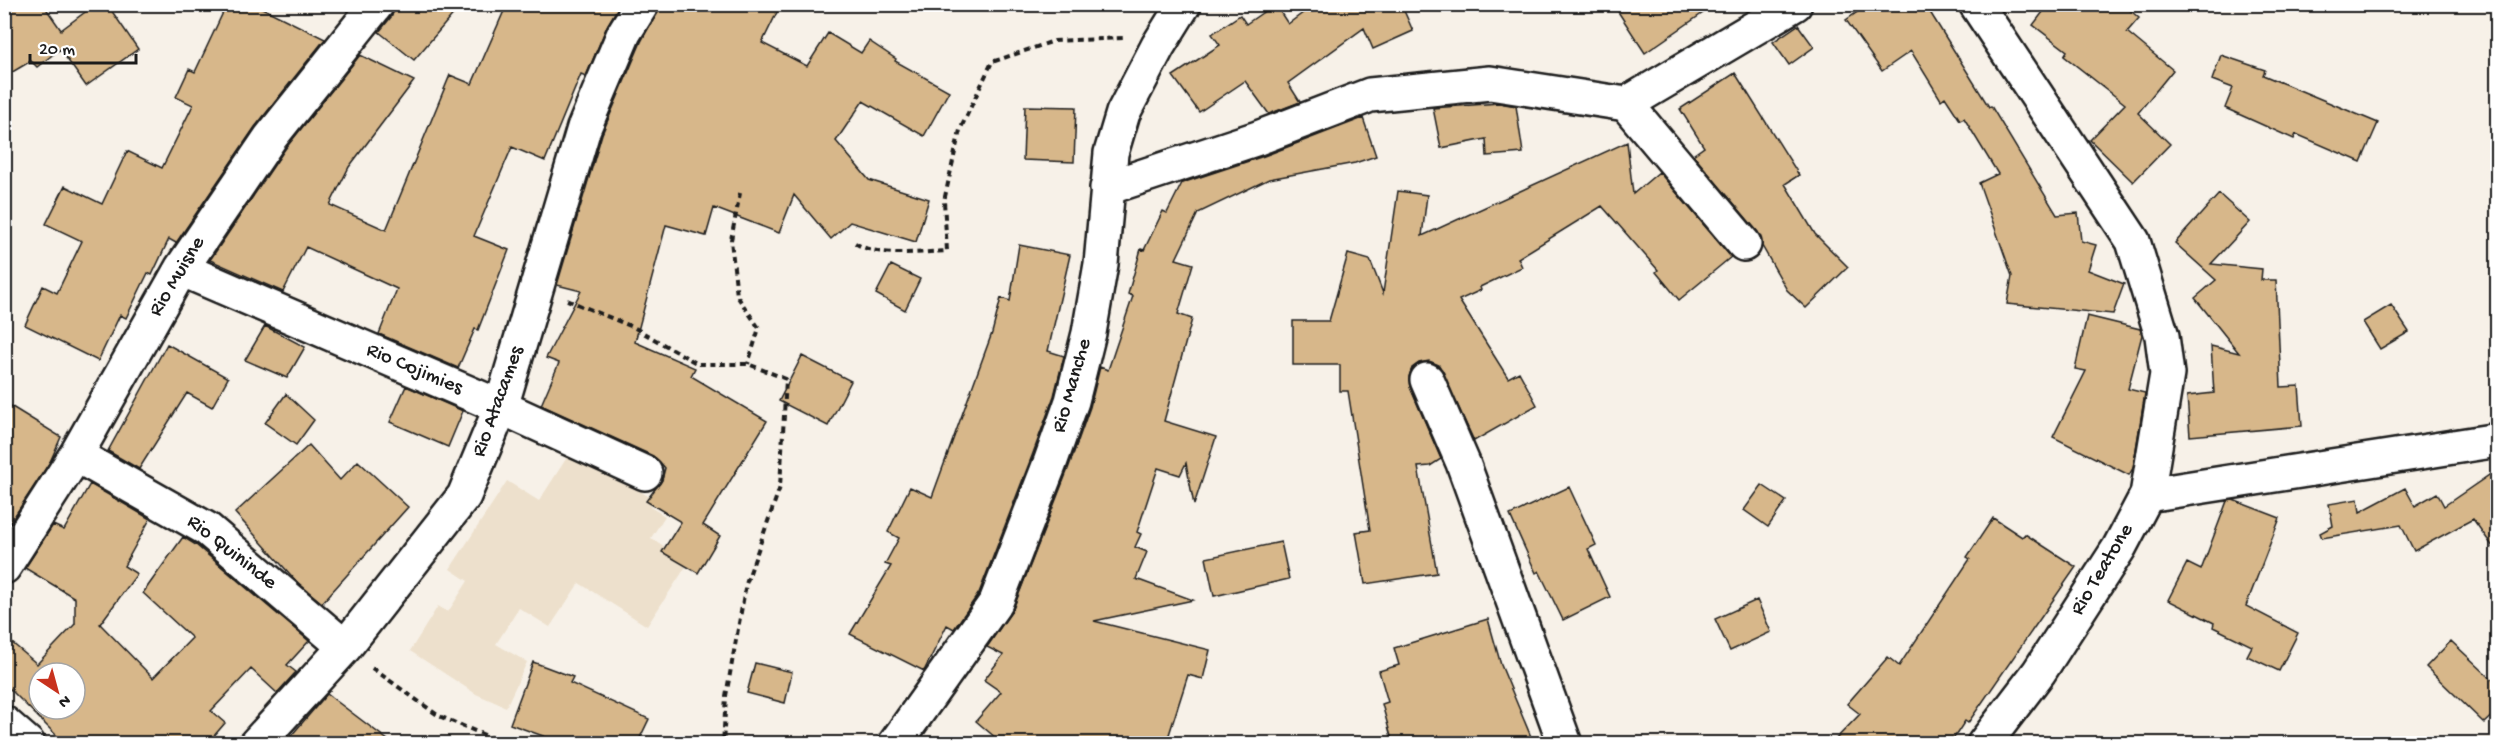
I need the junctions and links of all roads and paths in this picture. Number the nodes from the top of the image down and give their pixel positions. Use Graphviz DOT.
graph roads {
  1 [pos="377,4"];
  2 [pos="642,4"];
  3 [pos="1184,4"];
  4 [pos="1795,4"];
  5 [pos="1976,4"];
  6 [pos="1167,34"];
  7 [pos="1626,104"];
  8 [pos="1107,189"];
  9 [pos="740,193"];
  10 [pos="855,243"];
  11 [pos="1744,244"];
  12 [pos="181,269"];
  13 [pos="537,288"];
  14 [pos="748,364"];
  15 [pos="1427,380"];
  16 [pos="501,407"];
  17 [pos="2498,440"];
  18 [pos="76,455"];
  19 [pos="645,473"];
  20 [pos="2147,495"];
  21 [pos="4,567"];
  22 [pos="345,647"];
  23 [pos="4,723"];
  24 [pos="28,744"];
  25 [pos="256,744"];
  26 [pos="506,744"];
  27 [pos="723,744"];
  28 [pos="895,744"];
  29 [pos="1565,744"];
  30 [pos="1984,744"];
  1 -- 12 [label="street, Rio Muisne"];
  2 -- 13 [label="street, Rio Atacames"];
  3 -- 6 [label="street, Rio Manche"];
  4 -- 7 [label="street"];
  5 -- 20 [label="street, Rio Teatone"];
  6 -- 8 [label="street, Rio Manche"];
  6 -- 10 [label="path"];
  7 -- 8 [label="street"];
  7 -- 11 [label="street"];
  8 -- 28 [label="street, Rio Manche"];
  9 -- 14 [label="path"];
  12 -- 16 [label="street, Rio Cojimies"];
  12 -- 18 [label="street, Rio Muisne"];
  13 -- 14 [label="path"];
  13 -- 16 [label="street, Rio Atacames"];
  14 -- 27 [label="path"];
  15 -- 29 [label="street"];
  16 -- 19 [label="street, Rio Cojimies"];
  16 -- 22 [label="street, Rio Atacames"];
  17 -- 20 [label="street"];
  18 -- 21 [label="street, Rio Muisne"];
  18 -- 22 [label="street, Rio Quininde"];
  20 -- 30 [label="street, Rio Teatone"];
  22 -- 25 [label="street, Rio Atacames"];
  22 -- 26 [label="path"];
  23 -- 24 [label="street"];
}
